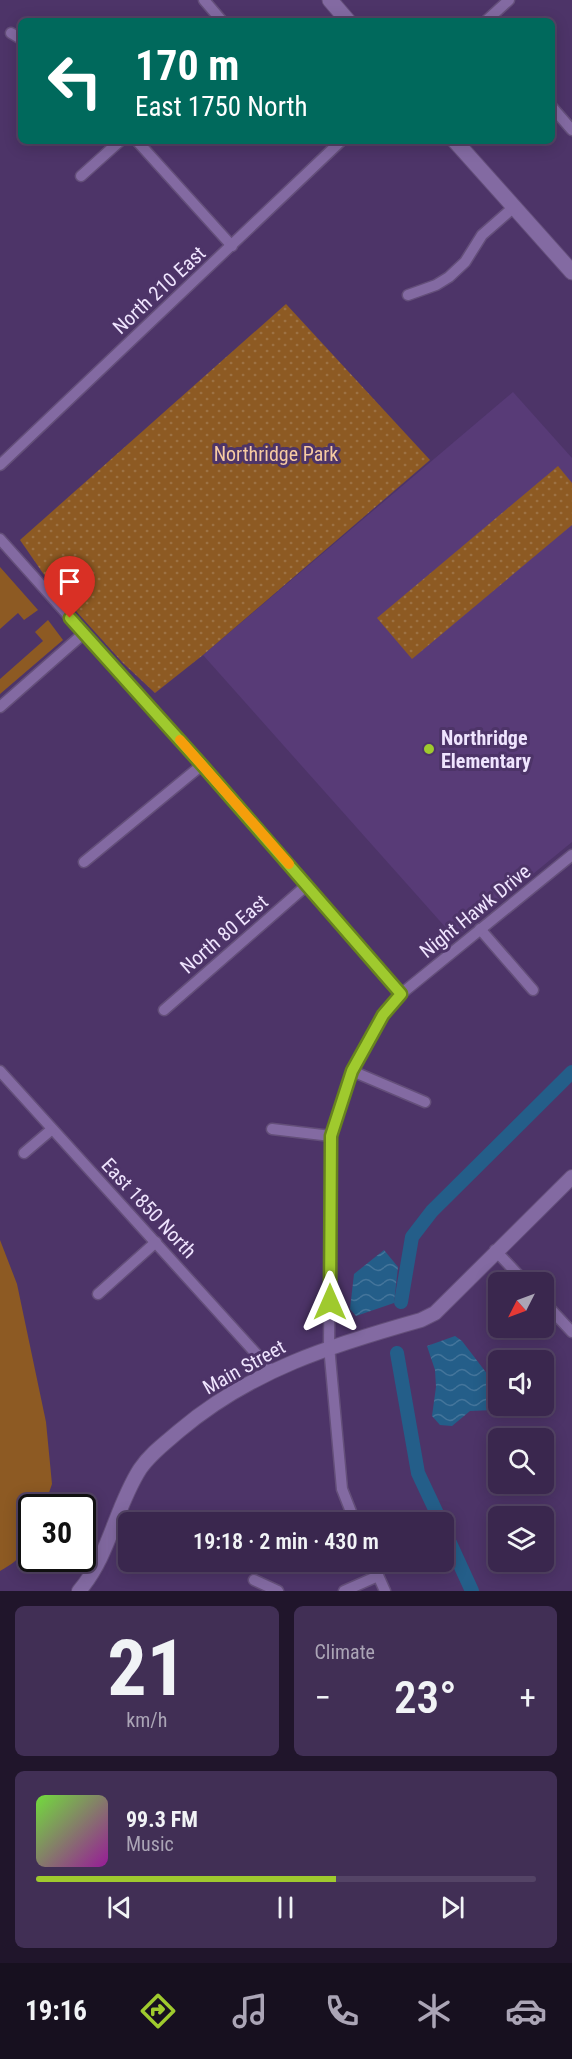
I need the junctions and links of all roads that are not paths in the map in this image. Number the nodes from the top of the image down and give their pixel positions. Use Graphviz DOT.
graph roads {
  1 [pos="204,0"];
  2 [pos="330,0"];
  3 [pos="509,0"];
  4 [pos="219,18"];
  5 [pos="345,18"];
  6 [pos="489,18"];
  7 [pos="11,33"];
  8 [pos="18,37"];
  9 [pos="555,110"];
  10 [pos="572,130"];
  11 [pos="117,144"];
  12 [pos="140,144"];
  13 [pos="334,144"];
  14 [pos="458,144"];
  15 [pos="81,176"];
  16 [pos="514,207"];
  17 [pos="232,246"];
  18 [pos="572,273"];
  19 [pos="408,295"];
  20 [pos="0,465"];
  21 [pos="0,539"];
  22 [pos="83,634"];
  23 [pos="0,707"];
  24 [pos="202,765"];
  25 [pos="572,855"];
  26 [pos="84,862"];
  27 [pos="307,885"];
  28 [pos="480,929"];
  29 [pos="533,990"];
  30 [pos="401,994"];
  31 [pos="164,1010"];
  32 [pos="0,1071"];
  33 [pos="352,1071"];
  34 [pos="425,1102"];
  35 [pos="272,1129"];
  36 [pos="51,1130"];
  37 [pos="331,1136"];
  38 [pos="24,1153"];
  39 [pos="572,1178"];
  40 [pos="156,1242"];
  41 [pos="495,1250"];
  42 [pos="516,1272"];
  43 [pos="98,1294"];
  44 [pos="554,1313"];
  45 [pos="572,1332"];
  46 [pos="329,1346"];
  47 [pos="271,1370"];
  48 [pos="351,1512"];
  49 [pos="376,1572"];
  50 [pos="378,1576"];
  51 [pos="254,1580"];
  52 [pos="79,1591"];
  53 [pos="278,1591"];
  54 [pos="344,1591"];
  55 [pos="385,1591"];
  1 -- 4 [label="street"];
  2 -- 5 [label="main road"];
  3 -- 6 [label="street"];
  7 -- 8 [label="street"];
  9 -- 10 [label="street"];
  11 -- 15 [label="street"];
  12 -- 17 [label="street"];
  13 -- 17 [label="street, North 210 East"];
  14 -- 16 [label="main road"];
  16 -- 18 [label="main road"];
  16 -- 19 [label="street"];
  17 -- 20 [label="street, North 210 East"];
  21 -- 22 [label="street"];
  22 -- 23 [label="street"];
  22 -- 24 [label="street"];
  24 -- 26 [label="street"];
  24 -- 27 [label="street"];
  25 -- 28 [label="street, Night Hawk Drive"];
  27 -- 30 [label="street"];
  27 -- 31 [label="street, North 80 East"];
  28 -- 29 [label="street"];
  28 -- 30 [label="street, Night Hawk Drive"];
  30 -- 33 [label="street, Night Hawk Drive"];
  32 -- 36 [label="street, East 1850 North"];
  33 -- 34 [label="street"];
  33 -- 37 [label="street, Night Hawk Drive"];
  35 -- 37 [label="street"];
  36 -- 38 [label="street"];
  36 -- 40 [label="street, East 1850 North"];
  37 -- 46 [label="street, Night Hawk Drive"];
  39 -- 41 [label="street, Main Street"];
  40 -- 43 [label="street"];
  40 -- 47 [label="street, East 1850 North"];
  41 -- 42 [label="street"];
  41 -- 46 [label="street, Main Street"];
  44 -- 45 [label="street"];
  46 -- 47 [label="street, Main Street"];
  46 -- 48 [label="street, Night Hawk Drive"];
  47 -- 52 [label="street, Main Street"];
  49 -- 50 [label="street"];
  50 -- 54 [label="street"];
  50 -- 55 [label="street"];
  51 -- 53 [label="street"];
}
